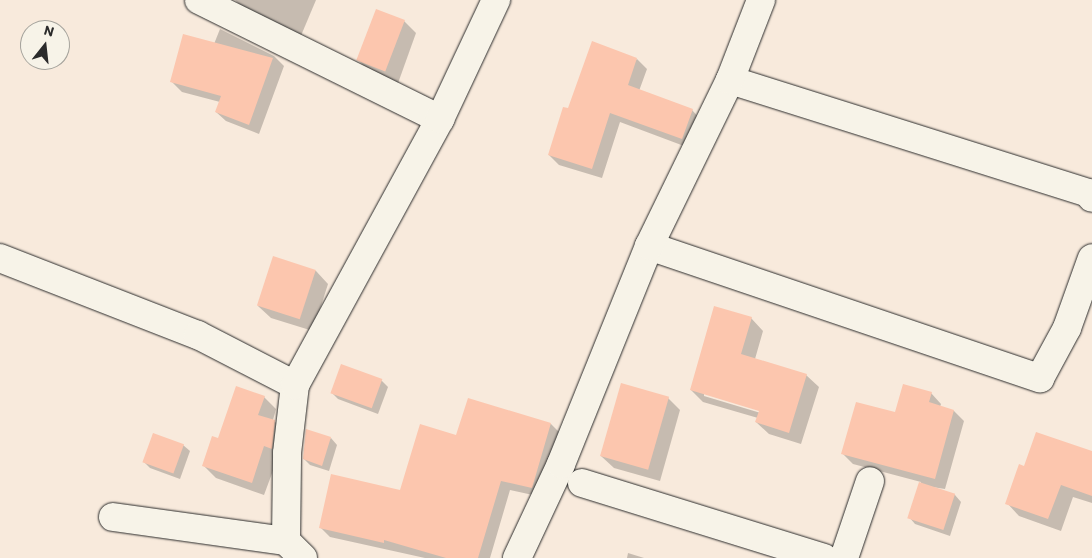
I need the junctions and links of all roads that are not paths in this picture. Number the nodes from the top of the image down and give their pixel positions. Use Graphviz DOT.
graph roads {
  1 [pos="199,0"];
  2 [pos="496,0"];
  3 [pos="761,0"];
  4 [pos="730,80"];
  5 [pos="440,119"];
  6 [pos="1092,198"];
  7 [pos="649,246"];
  8 [pos="0,258"];
  9 [pos="1092,258"];
  10 [pos="1085,298"];
  11 [pos="295,386"];
  12 [pos="870,481"];
  13 [pos="582,482"];
  14 [pos="113,516"];
  15 [pos="295,550"];
  16 [pos="517,558"];
  17 [pos="824,558"];
  18 [pos="844,558"];
  1 -- 5 [label="street"];
  2 -- 5 [label="street"];
  3 -- 4 [label="street"];
  4 -- 6 [label="street"];
  4 -- 7 [label="street"];
  5 -- 11 [label="street"];
  7 -- 10 [label="street"];
  7 -- 16 [label="street"];
  8 -- 11 [label="street"];
  9 -- 10 [label="street"];
  11 -- 15 [label="street"];
  12 -- 18 [label="street"];
  13 -- 17 [label="street"];
  14 -- 15 [label="street"];
}
